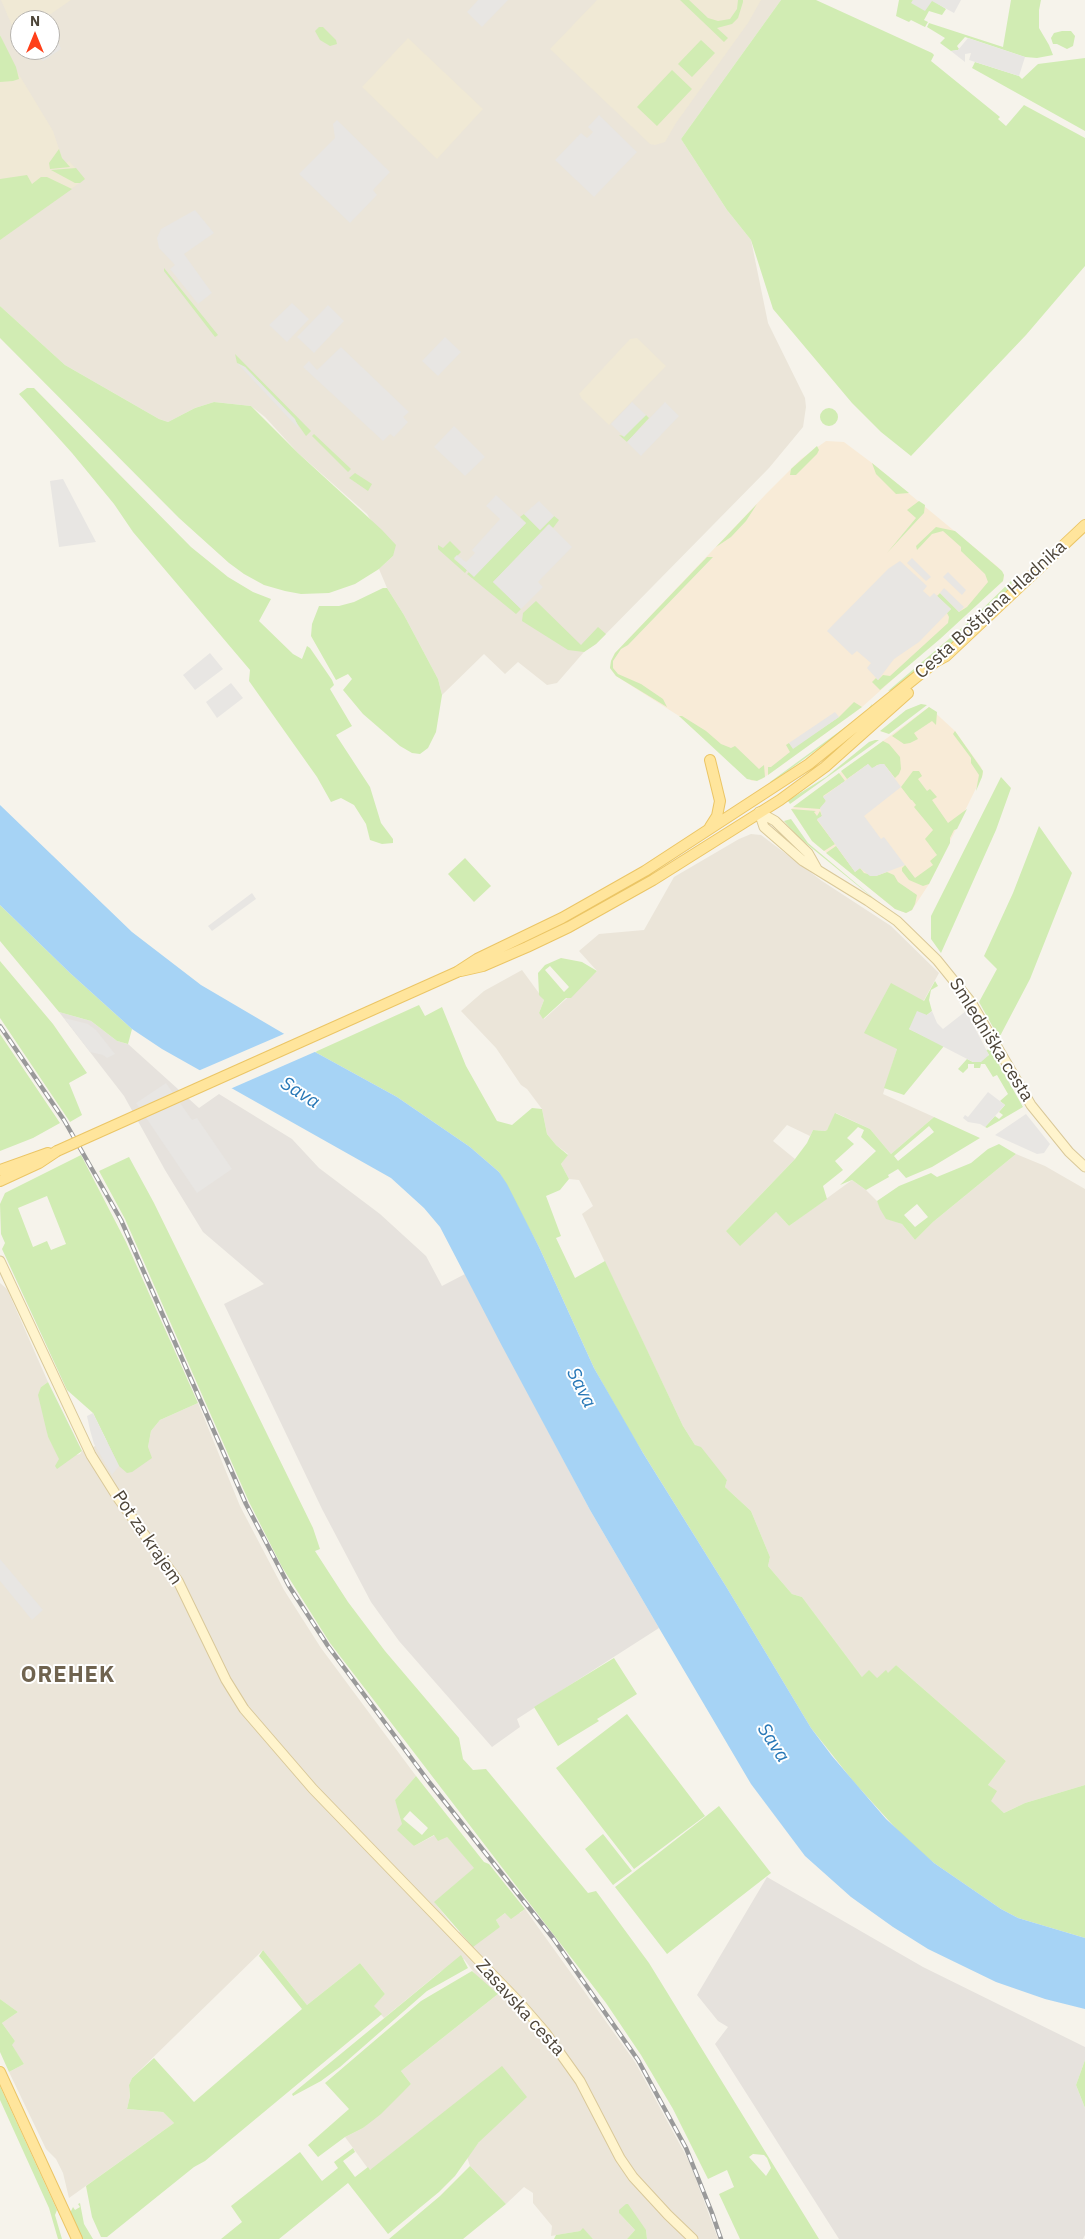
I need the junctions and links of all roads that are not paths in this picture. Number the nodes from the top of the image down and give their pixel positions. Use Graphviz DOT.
graph roads {
  1 [pos="1085,525"];
  2 [pos="946,656"];
  3 [pos="710,760"];
  4 [pos="759,812"];
  5 [pos="708,830"];
  6 [pos="457,972"];
  7 [pos="57,1151"];
  8 [pos="1085,1167"];
  9 [pos="0,1170"];
  10 [pos="0,1181"];
  11 [pos="0,1261"];
  12 [pos="320,1797"];
  13 [pos="0,2072"];
  14 [pos="77,2239"];
  15 [pos="693,2239"];
  1 -- 2 [label="main road, Cesta Boštjana Hladnika"];
  2 -- 4 [label="main road"];
  2 -- 5 [label="main road, Cesta Boštjana Hladnika"];
  3 -- 5 [label="main road"];
  4 -- 6 [label="main road"];
  4 -- 8 [label="street, Smledniška cesta"];
  5 -- 6 [label="main road, Cesta Boštjana Hladnika"];
  6 -- 7 [label="main road, bridge"];
  7 -- 9 [label="main road"];
  7 -- 10 [label="main road"];
  11 -- 12 [label="street, Pot za krajem"];
  12 -- 15 [label="street, Zasavska cesta"];
  13 -- 14 [label="main road"];
}
